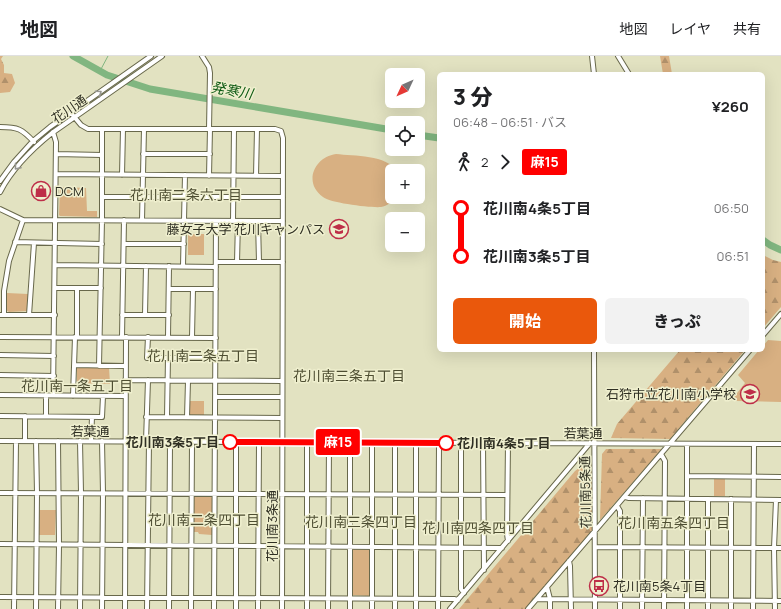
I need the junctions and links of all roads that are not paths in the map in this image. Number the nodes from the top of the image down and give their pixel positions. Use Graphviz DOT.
graph roads {
  1 [pos="151,56"];
  2 [pos="162,56"];
  3 [pos="202,56"];
  4 [pos="592,56"];
  5 [pos="618,56"];
  6 [pos="594,72"];
  7 [pos="628,72"];
  8 [pos="71,113"];
  9 [pos="75,117"];
  10 [pos="0,127"];
  11 [pos="102,129"];
  12 [pos="123,129"];
  13 [pos="144,129"];
  14 [pos="209,129"];
  15 [pos="234,129"];
  16 [pos="257,129"];
  17 [pos="53,132"];
  18 [pos="33,141"];
  19 [pos="37,145"];
  20 [pos="56,154"];
  21 [pos="143,154"];
  22 [pos="210,154"];
  23 [pos="102,155"];
  24 [pos="56,174"];
  25 [pos="102,175"];
  26 [pos="122,175"];
  27 [pos="143,175"];
  28 [pos="185,176"];
  29 [pos="209,176"];
  30 [pos="233,176"];
  31 [pos="256,176"];
  32 [pos="283,176"];
  33 [pos="0,181"];
  34 [pos="0,192"];
  35 [pos="283,196"];
  36 [pos="102,197"];
  37 [pos="143,197"];
  38 [pos="185,197"];
  39 [pos="233,197"];
  40 [pos="0,209"];
  41 [pos="23,220"];
  42 [pos="56,220"];
  43 [pos="102,220"];
  44 [pos="124,220"];
  45 [pos="142,220"];
  46 [pos="184,220"];
  47 [pos="216,221"];
  48 [pos="235,221"];
  49 [pos="258,221"];
  50 [pos="283,221"];
  51 [pos="15,242"];
  52 [pos="34,243"];
  53 [pos="55,243"];
  54 [pos="102,244"];
  55 [pos="124,244"];
  56 [pos="184,244"];
  57 [pos="237,262"];
  58 [pos="259,262"];
  59 [pos="283,262"];
  60 [pos="216,264"];
  61 [pos="55,265"];
  62 [pos="102,265"];
  63 [pos="123,266"];
  64 [pos="146,266"];
  65 [pos="169,266"];
  66 [pos="183,266"];
  67 [pos="55,288"];
  68 [pos="77,288"];
  69 [pos="101,288"];
  70 [pos="169,289"];
  71 [pos="193,289"];
  72 [pos="216,289"];
  73 [pos="781,314"];
  74 [pos="2,315"];
  75 [pos="29,315"];
  76 [pos="55,315"];
  77 [pos="122,315"];
  78 [pos="145,315"];
  79 [pos="169,315"];
  80 [pos="765,333"];
  81 [pos="0,337"];
  82 [pos="54,337"];
  83 [pos="76,337"];
  84 [pos="100,337"];
  85 [pos="124,337"];
  86 [pos="148,337"];
  87 [pos="168,337"];
  88 [pos="192,337"];
  89 [pos="216,338"];
  90 [pos="594,352"];
  91 [pos="748,352"];
  92 [pos="0,356"];
  93 [pos="54,356"];
  94 [pos="168,358"];
  95 [pos="216,358"];
  96 [pos="75,365"];
  97 [pos="100,366"];
  98 [pos="126,366"];
  99 [pos="0,375"];
  100 [pos="54,376"];
  101 [pos="126,380"];
  102 [pos="148,380"];
  103 [pos="168,381"];
  104 [pos="188,381"];
  105 [pos="216,381"];
  106 [pos="282,381"];
  107 [pos="0,395"];
  108 [pos="46,395"];
  109 [pos="54,395"];
  110 [pos="73,396"];
  111 [pos="102,396"];
  112 [pos="125,396"];
  113 [pos="216,397"];
  114 [pos="282,397"];
  115 [pos="0,416"];
  116 [pos="25,416"];
  117 [pos="46,416"];
  118 [pos="92,417"];
  119 [pos="146,417"];
  120 [pos="167,417"];
  121 [pos="187,417"];
  122 [pos="216,417"];
  123 [pos="282,418"];
  124 [pos="0,441"];
  125 [pos="16,441"];
  126 [pos="25,441"];
  127 [pos="36,441"];
  128 [pos="58,441"];
  129 [pos="80,441"];
  130 [pos="91,441"];
  131 [pos="102,441"];
  132 [pos="125,441"];
  133 [pos="147,441"];
  134 [pos="170,442"];
  135 [pos="192,442"];
  136 [pos="214,442"];
  137 [pos="236,442"];
  138 [pos="259,442"];
  139 [pos="282,442"];
  140 [pos="307,442"];
  141 [pos="329,442"];
  142 [pos="350,442"];
  143 [pos="372,442"];
  144 [pos="395,442"];
  145 [pos="416,443"];
  146 [pos="439,443"];
  147 [pos="461,443"];
  148 [pos="483,443"];
  149 [pos="508,443"];
  150 [pos="592,443"];
  151 [pos="670,444"];
  152 [pos="687,444"];
  153 [pos="754,444"];
  154 [pos="781,444"];
  155 [pos="661,454"];
  156 [pos="687,476"];
  157 [pos="754,476"];
  158 [pos="781,477"];
  159 [pos="0,493"];
  160 [pos="15,493"];
  161 [pos="37,493"];
  162 [pos="58,493"];
  163 [pos="81,493"];
  164 [pos="103,493"];
  165 [pos="125,493"];
  166 [pos="148,493"];
  167 [pos="169,493"];
  168 [pos="192,493"];
  169 [pos="214,493"];
  170 [pos="237,494"];
  171 [pos="258,494"];
  172 [pos="282,494"];
  173 [pos="306,494"];
  174 [pos="328,494"];
  175 [pos="350,494"];
  176 [pos="373,494"];
  177 [pos="395,494"];
  178 [pos="417,494"];
  179 [pos="438,494"];
  180 [pos="462,494"];
  181 [pos="484,494"];
  182 [pos="507,494"];
  183 [pos="625,497"];
  184 [pos="643,498"];
  185 [pos="664,499"];
  186 [pos="686,499"];
  187 [pos="708,499"];
  188 [pos="731,499"];
  189 [pos="753,499"];
  190 [pos="776,500"];
  191 [pos="781,500"];
  192 [pos="617,506"];
  193 [pos="596,529"];
  194 [pos="508,540"];
  195 [pos="0,544"];
  196 [pos="14,544"];
  197 [pos="36,544"];
  198 [pos="59,545"];
  199 [pos="81,545"];
  200 [pos="102,545"];
  201 [pos="125,545"];
  202 [pos="148,545"];
  203 [pos="170,545"];
  204 [pos="191,545"];
  205 [pos="214,545"];
  206 [pos="235,545"];
  207 [pos="258,546"];
  208 [pos="282,546"];
  209 [pos="306,546"];
  210 [pos="327,546"];
  211 [pos="350,546"];
  212 [pos="371,546"];
  213 [pos="394,547"];
  214 [pos="416,547"];
  215 [pos="439,547"];
  216 [pos="461,547"];
  217 [pos="484,547"];
  218 [pos="596,547"];
  219 [pos="620,547"];
  220 [pos="502,548"];
  221 [pos="642,548"];
  222 [pos="664,548"];
  223 [pos="686,548"];
  224 [pos="708,548"];
  225 [pos="731,548"];
  226 [pos="753,548"];
  227 [pos="774,548"];
  228 [pos="781,548"];
  229 [pos="568,561"];
  230 [pos="484,570"];
  231 [pos="547,587"];
  232 [pos="464,593"];
  233 [pos="0,597"];
  234 [pos="14,597"];
  235 [pos="36,597"];
  236 [pos="58,597"];
  237 [pos="80,598"];
  238 [pos="102,598"];
  239 [pos="125,598"];
  240 [pos="147,598"];
  241 [pos="169,598"];
  242 [pos="191,598"];
  243 [pos="214,598"];
  244 [pos="237,598"];
  245 [pos="258,599"];
  246 [pos="282,599"];
  247 [pos="307,599"];
  248 [pos="328,599"];
  249 [pos="350,599"];
  250 [pos="372,599"];
  251 [pos="395,599"];
  252 [pos="416,599"];
  253 [pos="438,599"];
  254 [pos="537,599"];
  255 [pos="550,599"];
  256 [pos="572,599"];
  257 [pos="458,600"];
  258 [pos="595,600"];
  259 [pos="621,600"];
  260 [pos="642,600"];
  261 [pos="664,600"];
  262 [pos="687,600"];
  263 [pos="709,600"];
  264 [pos="731,601"];
  265 [pos="753,601"];
  266 [pos="775,601"];
  267 [pos="781,601"];
  268 [pos="14,609"];
  269 [pos="36,609"];
  270 [pos="58,609"];
  271 [pos="80,609"];
  272 [pos="102,609"];
  273 [pos="125,609"];
  274 [pos="147,609"];
  275 [pos="169,609"];
  276 [pos="191,609"];
  277 [pos="214,609"];
  278 [pos="236,609"];
  279 [pos="258,609"];
  280 [pos="282,609"];
  281 [pos="307,609"];
  282 [pos="328,609"];
  283 [pos="350,609"];
  284 [pos="372,609"];
  285 [pos="395,609"];
  286 [pos="416,609"];
  287 [pos="438,609"];
  288 [pos="450,609"];
  289 [pos="528,609"];
  290 [pos="550,609"];
  291 [pos="572,609"];
  292 [pos="595,609"];
  293 [pos="620,609"];
  294 [pos="642,609"];
  295 [pos="664,609"];
  296 [pos="686,609"];
  297 [pos="708,609"];
  298 [pos="731,609"];
  299 [pos="753,609"];
  300 [pos="775,609"];
  8 -- 1 [label="street, 花川通, one-way"];
  2 -- 9 [label="street, 花川通"];
  3 -- 14 [label="street"];
  4 -- 6 [label="street"];
  5 -- 7 [label="street"];
  8 -- 9 [label="street"];
  8 -- 18 [label="street, 花川通"];
  9 -- 11 [label="street"];
  9 -- 17 [label="street, 花川通"];
  10 -- 18 [label="street"];
  11 -- 12 [label="street"];
  11 -- 23 [label="street"];
  12 -- 13 [label="street"];
  12 -- 26 [label="street"];
  13 -- 14 [label="street"];
  13 -- 21 [label="street"];
  14 -- 15 [label="street"];
  14 -- 22 [label="street"];
  15 -- 16 [label="street"];
  15 -- 30 [label="street"];
  16 -- 31 [label="street"];
  16 -- 32 [label="street, 花川南3条通"];
  17 -- 19 [label="street, 花川通"];
  17 -- 20 [label="street"];
  18 -- 19 [label="street"];
  18 -- 33 [label="street, 花川通"];
  19 -- 34 [label="street, 花川通, one-way"];
  20 -- 23 [label="street"];
  20 -- 24 [label="street"];
  21 -- 22 [label="street"];
  21 -- 27 [label="street"];
  22 -- 29 [label="street"];
  23 -- 25 [label="street"];
  24 -- 25 [label="street"];
  24 -- 42 [label="street"];
  25 -- 26 [label="street"];
  25 -- 36 [label="street"];
  26 -- 27 [label="street"];
  27 -- 28 [label="street"];
  27 -- 37 [label="street"];
  28 -- 29 [label="street"];
  28 -- 38 [label="street"];
  29 -- 30 [label="street"];
  30 -- 31 [label="street"];
  30 -- 39 [label="street"];
  31 -- 32 [label="street"];
  32 -- 35 [label="street, 花川南3条通"];
  35 -- 39 [label="street"];
  35 -- 50 [label="street, 花川南3条通"];
  36 -- 37 [label="street"];
  36 -- 43 [label="street"];
  37 -- 38 [label="street"];
  37 -- 45 [label="street"];
  38 -- 39 [label="street"];
  38 -- 46 [label="street"];
  39 -- 48 [label="street"];
  40 -- 41 [label="street"];
  41 -- 42 [label="street"];
  41 -- 51 [label="street"];
  42 -- 43 [label="street"];
  42 -- 53 [label="street"];
  43 -- 44 [label="street"];
  43 -- 54 [label="street"];
  44 -- 45 [label="street"];
  44 -- 55 [label="street"];
  45 -- 46 [label="street"];
  46 -- 47 [label="street"];
  46 -- 56 [label="street"];
  47 -- 48 [label="street"];
  47 -- 60 [label="street"];
  48 -- 49 [label="street"];
  48 -- 57 [label="street"];
  49 -- 50 [label="street"];
  49 -- 58 [label="street"];
  50 -- 59 [label="street, 花川南3条通"];
  51 -- 52 [label="street"];
  51 -- 74 [label="street"];
  52 -- 53 [label="street"];
  52 -- 75 [label="street"];
  53 -- 54 [label="street"];
  53 -- 61 [label="street"];
  54 -- 62 [label="street"];
  55 -- 56 [label="street"];
  55 -- 63 [label="street"];
  56 -- 66 [label="street"];
  57 -- 58 [label="street"];
  57 -- 60 [label="street"];
  58 -- 59 [label="street"];
  59 -- 106 [label="street, 花川南3条通"];
  60 -- 66 [label="street"];
  60 -- 72 [label="street"];
  61 -- 62 [label="street"];
  61 -- 67 [label="street"];
  62 -- 63 [label="street"];
  62 -- 69 [label="street"];
  63 -- 64 [label="street"];
  63 -- 77 [label="street"];
  64 -- 65 [label="street"];
  64 -- 78 [label="street"];
  65 -- 66 [label="street"];
  65 -- 70 [label="street"];
  67 -- 68 [label="street"];
  67 -- 76 [label="street"];
  68 -- 69 [label="street"];
  68 -- 83 [label="street"];
  69 -- 84 [label="street"];
  70 -- 71 [label="street"];
  70 -- 79 [label="street"];
  71 -- 72 [label="street"];
  71 -- 88 [label="street"];
  72 -- 89 [label="street"];
  73 -- 80 [label="street"];
  74 -- 75 [label="street"];
  75 -- 76 [label="street"];
  76 -- 82 [label="street"];
  77 -- 78 [label="street"];
  77 -- 85 [label="street"];
  78 -- 79 [label="street"];
  79 -- 87 [label="street"];
  81 -- 82 [label="street"];
  82 -- 83 [label="street"];
  82 -- 93 [label="street"];
  83 -- 84 [label="street"];
  83 -- 96 [label="street"];
  84 -- 85 [label="street"];
  84 -- 97 [label="street"];
  85 -- 86 [label="street"];
  85 -- 98 [label="street"];
  86 -- 87 [label="street"];
  86 -- 94 [label="street"];
  87 -- 88 [label="street"];
  88 -- 89 [label="street"];
  89 -- 95 [label="street"];
  90 -- 150 [label="street, 花川南5条通"];
  91 -- 151 [label="street"];
  92 -- 93 [label="street"];
  93 -- 100 [label="street"];
  94 -- 95 [label="street"];
  94 -- 103 [label="street"];
  95 -- 105 [label="street"];
  96 -- 97 [label="street"];
  96 -- 110 [label="street"];
  97 -- 98 [label="street"];
  98 -- 101 [label="street"];
  99 -- 100 [label="street"];
  100 -- 109 [label="street"];
  101 -- 102 [label="street"];
  101 -- 112 [label="street"];
  102 -- 103 [label="street"];
  102 -- 119 [label="street"];
  103 -- 104 [label="street"];
  103 -- 120 [label="street"];
  104 -- 105 [label="street"];
  104 -- 121 [label="street"];
  105 -- 106 [label="street"];
  105 -- 113 [label="street"];
  106 -- 114 [label="street, 花川南3条通"];
  107 -- 108 [label="street"];
  108 -- 109 [label="street"];
  108 -- 117 [label="street"];
  109 -- 110 [label="street"];
  110 -- 111 [label="street"];
  111 -- 112 [label="street"];
  111 -- 118 [label="street"];
  112 -- 132 [label="street"];
  113 -- 114 [label="street"];
  113 -- 122 [label="street"];
  114 -- 123 [label="street, 花川南3条通"];
  115 -- 116 [label="street"];
  116 -- 117 [label="street"];
  116 -- 126 [label="street"];
  117 -- 118 [label="street"];
  118 -- 130 [label="street"];
  119 -- 120 [label="street"];
  119 -- 133 [label="street"];
  120 -- 121 [label="street"];
  121 -- 122 [label="street"];
  122 -- 123 [label="street"];
  122 -- 136 [label="street"];
  123 -- 139 [label="street, 花川南3条通"];
  124 -- 125 [label="street, 若葉通"];
  125 -- 126 [label="street, 若葉通"];
  125 -- 160 [label="street"];
  126 -- 127 [label="street, 若葉通"];
  127 -- 128 [label="street, 若葉通"];
  127 -- 161 [label="street"];
  128 -- 129 [label="street, 若葉通"];
  128 -- 162 [label="street"];
  129 -- 130 [label="street, 若葉通"];
  129 -- 163 [label="street"];
  130 -- 131 [label="street, 若葉通"];
  131 -- 132 [label="street, 若葉通"];
  131 -- 164 [label="street"];
  132 -- 133 [label="street, 若葉通"];
  132 -- 165 [label="street"];
  133 -- 134 [label="street, 若葉通"];
  133 -- 166 [label="street"];
  134 -- 135 [label="street, 若葉通"];
  134 -- 167 [label="street"];
  135 -- 136 [label="street, 若葉通"];
  135 -- 168 [label="street"];
  136 -- 137 [label="street, 若葉通"];
  136 -- 169 [label="street"];
  137 -- 138 [label="street, 若葉通"];
  137 -- 170 [label="street"];
  138 -- 139 [label="street, 若葉通"];
  138 -- 171 [label="street"];
  139 -- 140 [label="street, 若葉通"];
  139 -- 172 [label="street, 花川南3条通"];
  140 -- 141 [label="street, 若葉通"];
  140 -- 173 [label="street"];
  141 -- 142 [label="street, 若葉通"];
  141 -- 174 [label="street"];
  142 -- 143 [label="street, 若葉通"];
  142 -- 175 [label="street"];
  143 -- 144 [label="street, 若葉通"];
  143 -- 176 [label="street"];
  144 -- 145 [label="street, 若葉通"];
  144 -- 177 [label="street"];
  145 -- 146 [label="street, 若葉通"];
  145 -- 178 [label="street"];
  146 -- 147 [label="street, 若葉通"];
  146 -- 179 [label="street"];
  147 -- 148 [label="street, 若葉通"];
  147 -- 180 [label="street"];
  148 -- 149 [label="street, 若葉通"];
  148 -- 181 [label="street"];
  149 -- 150 [label="street, 若葉通"];
  149 -- 182 [label="street"];
  150 -- 151 [label="street, 若葉通"];
  150 -- 193 [label="street, 花川南5条通"];
  150 -- 194 [label="street"];
  151 -- 152 [label="street, 若葉通"];
  151 -- 155 [label="street"];
  152 -- 153 [label="street, 若葉通"];
  152 -- 156 [label="street"];
  153 -- 154 [label="street, 若葉通"];
  153 -- 157 [label="street"];
  155 -- 183 [label="street"];
  155 -- 185 [label="street"];
  156 -- 157 [label="street"];
  156 -- 186 [label="street"];
  157 -- 158 [label="street"];
  157 -- 189 [label="street"];
  159 -- 160 [label="street"];
  160 -- 161 [label="street"];
  160 -- 196 [label="street"];
  161 -- 162 [label="street"];
  161 -- 197 [label="street"];
  162 -- 163 [label="street"];
  162 -- 198 [label="street"];
  163 -- 164 [label="street"];
  163 -- 199 [label="street"];
  164 -- 165 [label="street"];
  164 -- 200 [label="street"];
  165 -- 166 [label="street"];
  165 -- 201 [label="street"];
  166 -- 167 [label="street"];
  166 -- 202 [label="street"];
  167 -- 168 [label="street"];
  167 -- 203 [label="street"];
  168 -- 169 [label="street"];
  168 -- 204 [label="street"];
  169 -- 170 [label="street"];
  169 -- 205 [label="street"];
  170 -- 171 [label="street"];
  170 -- 206 [label="street"];
  171 -- 172 [label="street"];
  171 -- 207 [label="street"];
  172 -- 173 [label="street"];
  172 -- 208 [label="street, 花川南3条通"];
  173 -- 174 [label="street"];
  173 -- 209 [label="street"];
  174 -- 175 [label="street"];
  174 -- 210 [label="street"];
  175 -- 176 [label="street"];
  175 -- 211 [label="street"];
  176 -- 177 [label="street"];
  176 -- 212 [label="street"];
  177 -- 178 [label="street"];
  177 -- 213 [label="street"];
  178 -- 179 [label="street"];
  178 -- 214 [label="street"];
  179 -- 180 [label="street"];
  179 -- 215 [label="street"];
  180 -- 181 [label="street"];
  180 -- 216 [label="street"];
  181 -- 182 [label="street"];
  181 -- 217 [label="street"];
  182 -- 194 [label="street"];
  183 -- 184 [label="street"];
  183 -- 192 [label="street"];
  184 -- 185 [label="street"];
  184 -- 221 [label="street"];
  185 -- 186 [label="street"];
  185 -- 222 [label="street"];
  186 -- 187 [label="street"];
  186 -- 223 [label="street"];
  187 -- 188 [label="street"];
  187 -- 224 [label="street"];
  188 -- 189 [label="street"];
  188 -- 225 [label="street"];
  189 -- 190 [label="street"];
  189 -- 226 [label="street"];
  190 -- 191 [label="street"];
  190 -- 227 [label="street"];
  192 -- 193 [label="street"];
  192 -- 219 [label="street"];
  193 -- 218 [label="street, 花川南5条通"];
  193 -- 229 [label="street"];
  194 -- 220 [label="street"];
  195 -- 196 [label="street"];
  196 -- 197 [label="street"];
  196 -- 234 [label="street"];
  197 -- 198 [label="street"];
  197 -- 235 [label="street"];
  198 -- 199 [label="street"];
  198 -- 236 [label="street"];
  199 -- 200 [label="street"];
  199 -- 237 [label="street"];
  200 -- 201 [label="street"];
  200 -- 238 [label="street"];
  201 -- 202 [label="street"];
  201 -- 239 [label="street"];
  202 -- 203 [label="street"];
  202 -- 240 [label="street"];
  203 -- 204 [label="street"];
  203 -- 241 [label="street"];
  204 -- 205 [label="street"];
  204 -- 242 [label="street"];
  205 -- 206 [label="street"];
  205 -- 243 [label="street"];
  206 -- 207 [label="street"];
  206 -- 244 [label="street"];
  207 -- 208 [label="street"];
  207 -- 245 [label="street"];
  208 -- 209 [label="street"];
  208 -- 246 [label="street, 花川南3条通"];
  209 -- 210 [label="street"];
  209 -- 247 [label="street"];
  210 -- 211 [label="street"];
  210 -- 248 [label="street"];
  211 -- 212 [label="street"];
  211 -- 249 [label="street"];
  212 -- 213 [label="street"];
  212 -- 250 [label="street"];
  213 -- 214 [label="street"];
  213 -- 251 [label="street"];
  214 -- 215 [label="street"];
  214 -- 252 [label="street"];
  215 -- 216 [label="street"];
  215 -- 253 [label="street"];
  216 -- 217 [label="street"];
  216 -- 232 [label="street"];
  217 -- 220 [label="street"];
  217 -- 230 [label="street"];
  218 -- 219 [label="street"];
  218 -- 258 [label="street, 花川南5条通"];
  219 -- 221 [label="street"];
  219 -- 259 [label="street"];
  220 -- 230 [label="street"];
  221 -- 222 [label="street"];
  221 -- 260 [label="street"];
  222 -- 223 [label="street"];
  222 -- 261 [label="street"];
  223 -- 224 [label="street"];
  223 -- 262 [label="street"];
  224 -- 225 [label="street"];
  224 -- 263 [label="street"];
  225 -- 226 [label="street"];
  225 -- 264 [label="street"];
  226 -- 227 [label="street"];
  226 -- 265 [label="street"];
  227 -- 228 [label="street"];
  227 -- 266 [label="street"];
  229 -- 231 [label="street"];
  229 -- 256 [label="street"];
  230 -- 232 [label="street"];
  231 -- 254 [label="street"];
  231 -- 255 [label="street"];
  232 -- 257 [label="street"];
  233 -- 234 [label="street"];
  234 -- 235 [label="street"];
  234 -- 268 [label="street"];
  235 -- 236 [label="street"];
  235 -- 269 [label="street"];
  236 -- 237 [label="street"];
  236 -- 270 [label="street"];
  237 -- 238 [label="street"];
  237 -- 271 [label="street"];
  238 -- 239 [label="street"];
  238 -- 272 [label="street"];
  239 -- 240 [label="street"];
  239 -- 273 [label="street"];
  240 -- 241 [label="street"];
  240 -- 274 [label="street"];
  241 -- 242 [label="street"];
  241 -- 275 [label="street"];
  242 -- 243 [label="street"];
  242 -- 276 [label="street"];
  243 -- 244 [label="street"];
  243 -- 277 [label="street"];
  244 -- 245 [label="street"];
  244 -- 278 [label="street"];
  245 -- 246 [label="street"];
  245 -- 279 [label="street"];
  246 -- 247 [label="street"];
  246 -- 280 [label="street, 花川南3条通"];
  247 -- 248 [label="street"];
  247 -- 281 [label="street"];
  248 -- 249 [label="street"];
  248 -- 282 [label="street"];
  249 -- 250 [label="street"];
  249 -- 283 [label="street"];
  250 -- 251 [label="street"];
  250 -- 284 [label="street"];
  251 -- 252 [label="street"];
  251 -- 285 [label="street"];
  252 -- 253 [label="street"];
  252 -- 286 [label="street"];
  253 -- 257 [label="street"];
  253 -- 287 [label="street"];
  254 -- 255 [label="street"];
  254 -- 289 [label="street"];
  255 -- 256 [label="street"];
  255 -- 290 [label="street"];
  256 -- 258 [label="street"];
  256 -- 291 [label="street"];
  257 -- 288 [label="street"];
  258 -- 259 [label="street"];
  258 -- 292 [label="street, 花川南5条通"];
  259 -- 260 [label="street"];
  259 -- 293 [label="street"];
  260 -- 261 [label="street"];
  260 -- 294 [label="street"];
  261 -- 262 [label="street"];
  261 -- 295 [label="street"];
  262 -- 263 [label="street"];
  262 -- 296 [label="street"];
  263 -- 264 [label="street"];
  263 -- 297 [label="street"];
  264 -- 265 [label="street"];
  264 -- 298 [label="street"];
  265 -- 266 [label="street"];
  265 -- 299 [label="street"];
  266 -- 267 [label="street"];
  266 -- 300 [label="street"];
}
